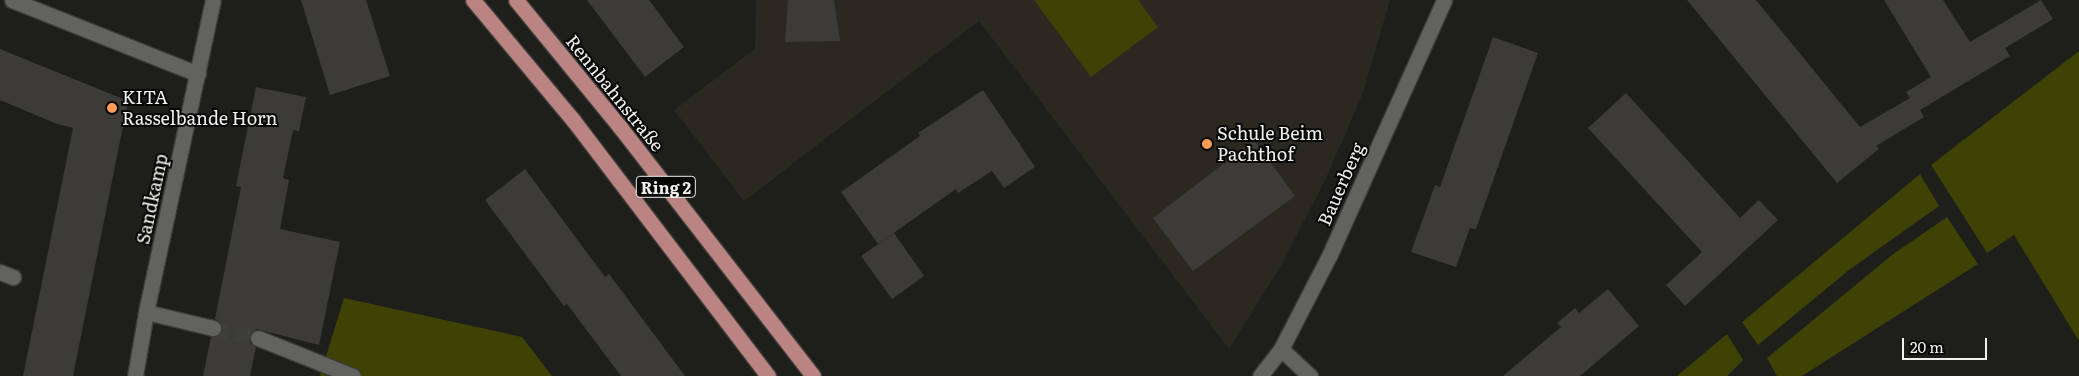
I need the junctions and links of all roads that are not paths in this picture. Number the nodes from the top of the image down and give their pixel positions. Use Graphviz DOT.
graph roads {
  1 [pos="12,0"];
  2 [pos="213,0"];
  3 [pos="473,0"];
  4 [pos="516,0"];
  5 [pos="1444,0"];
  6 [pos="198,74"];
  7 [pos="146,312"];
  8 [pos="213,328"];
  9 [pos="258,338"];
  10 [pos="1281,349"];
  11 [pos="135,376"];
  12 [pos="353,376"];
  13 [pos="768,376"];
  14 [pos="813,376"];
  15 [pos="1260,376"];
  16 [pos="1310,376"];
  1 -- 6 [label="street"];
  2 -- 6 [label="street, Sandkamp"];
  3 -- 13 [label="main road, Ring 2"];
  4 -- 14 [label="main road, Rennbahnstraße / Ring 2"];
  5 -- 10 [label="street, Bauerberg"];
  6 -- 7 [label="street, Sandkamp"];
  7 -- 8 [label="street"];
  7 -- 11 [label="street, Sandkamp"];
  9 -- 12 [label="street"];
  10 -- 15 [label="street, Bauerberg"];
  10 -- 16 [label="street"];
}
